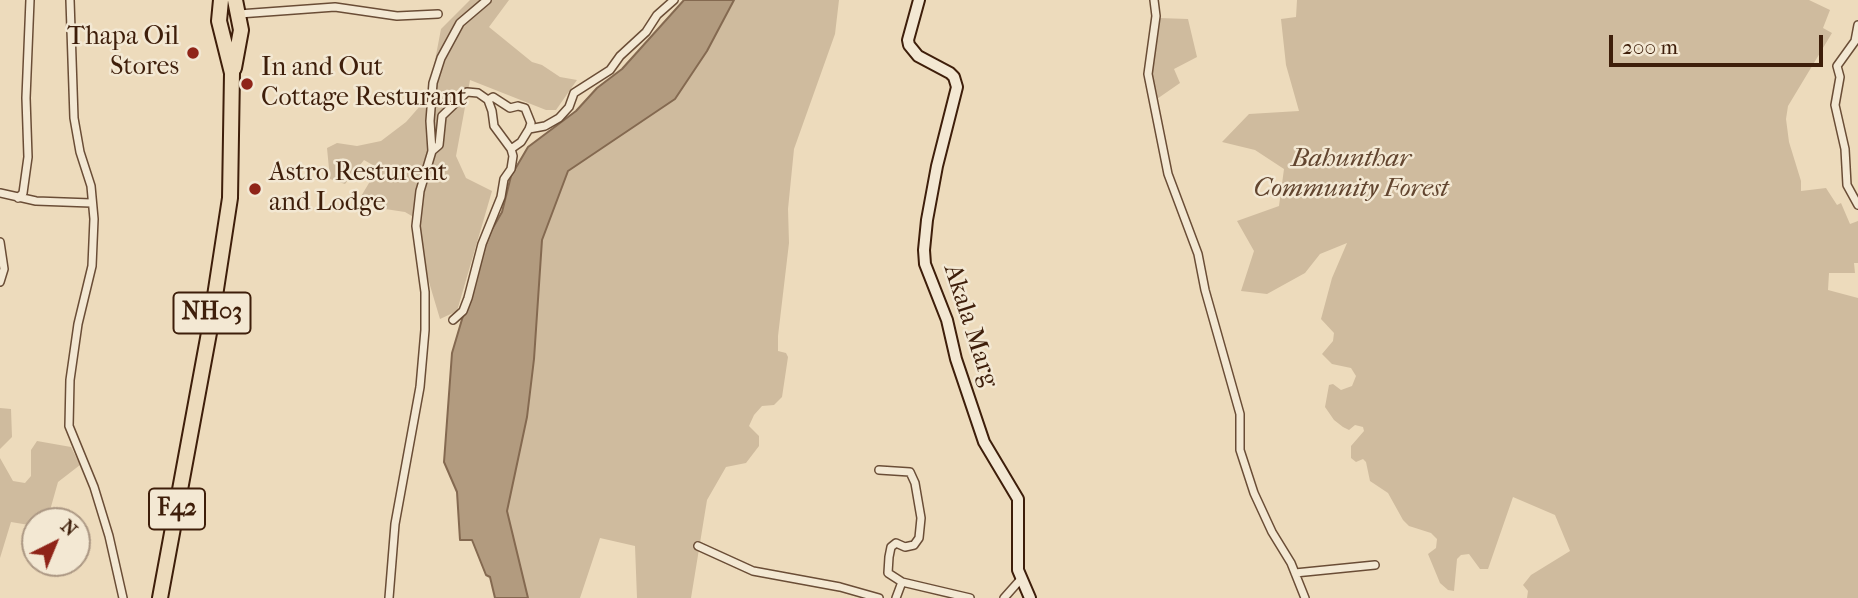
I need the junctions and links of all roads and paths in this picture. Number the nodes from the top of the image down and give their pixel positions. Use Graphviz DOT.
graph roads {
  1 [pos="30,0"];
  2 [pos="71,0"];
  3 [pos="221,0"];
  4 [pos="487,0"];
  5 [pos="674,0"];
  6 [pos="919,0"];
  7 [pos="1154,0"];
  8 [pos="237,7"];
  9 [pos="438,14"];
  10 [pos="1858,24"];
  11 [pos="232,73"];
  12 [pos="488,100"];
  13 [pos="528,129"];
  14 [pos="511,149"];
  15 [pos="432,151"];
  16 [pos="0,193"];
  17 [pos="18,198"];
  18 [pos="91,203"];
  19 [pos="1858,205"];
  20 [pos="0,242"];
  21 [pos="0,282"];
  22 [pos="453,320"];
  23 [pos="193,421"];
  24 [pos="878,470"];
  25 [pos="698,546"];
  26 [pos="1375,565"];
  27 [pos="1295,573"];
  28 [pos="1020,580"];
  29 [pos="901,582"];
  30 [pos="123,598"];
  31 [pos="160,598"];
  32 [pos="389,598"];
  33 [pos="879,598"];
  34 [pos="896,598"];
  35 [pos="970,598"];
  36 [pos="1004,598"];
  37 [pos="1030,598"];
  38 [pos="1305,598"];
  1 -- 17 [label="street"];
  2 -- 18 [label="street"];
  3 -- 11 [label="highway, NH03"];
  4 -- 15 [label="street"];
  5 -- 13 [label="street"];
  6 -- 28 [label="main road, Akala Marg"];
  7 -- 27 [label="street"];
  8 -- 9 [label="street"];
  8 -- 11 [label="highway"];
  10 -- 19 [label="street"];
  11 -- 23 [label="highway, NH03"];
  12 -- 13 [label="street"];
  12 -- 14 [label="street"];
  12 -- 15 [label="street"];
  13 -- 14 [label="street"];
  14 -- 22 [label="street"];
  15 -- 32 [label="street"];
  16 -- 17 [label="street"];
  17 -- 18 [label="street"];
  18 -- 30 [label="street"];
  20 -- 21 [label="street"];
  23 -- 31 [label="highway, F42"];
  24 -- 29 [label="street"];
  25 -- 33 [label="street"];
  26 -- 27 [label="street"];
  27 -- 38 [label="street"];
  28 -- 36 [label="street"];
  28 -- 37 [label="main road, Akala Marg"];
  29 -- 34 [label="street"];
  29 -- 35 [label="street"];
}
